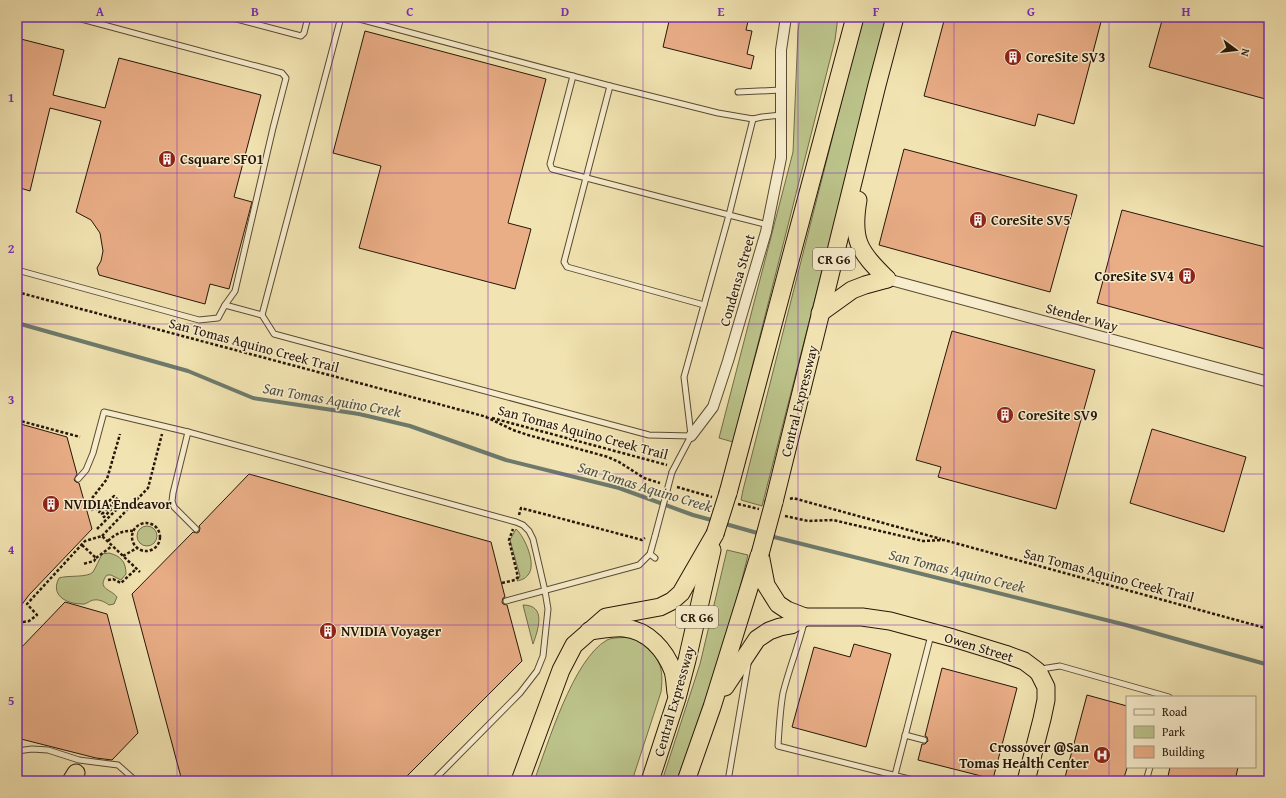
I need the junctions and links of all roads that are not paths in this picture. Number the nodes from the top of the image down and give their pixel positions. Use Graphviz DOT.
graph roads {
  1 [pos="74,17"];
  2 [pos="229,17"];
  3 [pos="308,17"];
  4 [pos="341,17"];
  5 [pos="352,17"];
  6 [pos="786,17"];
  7 [pos="855,17"];
  8 [pos="895,17"];
  9 [pos="900,17"];
  10 [pos="573,76"];
  11 [pos="877,85"];
  12 [pos="610,86"];
  13 [pos="782,90"];
  14 [pos="738,92"];
  15 [pos="781,115"];
  16 [pos="753,119"];
  17 [pos="586,178"];
  18 [pos="728,215"];
  19 [pos="768,225"];
  20 [pos="17,270"];
  21 [pos="888,279"];
  22 [pos="226,305"];
  23 [pos="704,305"];
  24 [pos="820,313"];
  25 [pos="262,315"];
  26 [pos="1269,382"];
  27 [pos="188,432"];
  28 [pos="691,436"];
  29 [pos="78,480"];
  30 [pos="196,529"];
  31 [pos="715,534"];
  32 [pos="650,554"];
  33 [pos="760,554"];
  34 [pos="655,558"];
  35 [pos="545,591"];
  36 [pos="506,601"];
  37 [pos="805,617"];
  38 [pos="589,631"];
  39 [pos="932,632"];
  40 [pos="750,649"];
  41 [pos="1036,670"];
  42 [pos="1165,696"];
  43 [pos="677,698"];
  44 [pos="712,707"];
  45 [pos="905,735"];
  46 [pos="924,740"];
  47 [pos="17,751"];
  48 [pos="1150,768"];
  49 [pos="76,774"];
  50 [pos="895,776"];
  51 [pos="136,781"];
  52 [pos="433,781"];
  53 [pos="520,781"];
  54 [pos="650,781"];
  55 [pos="686,781"];
  56 [pos="728,781"];
  57 [pos="917,781"];
  58 [pos="1026,781"];
  59 [pos="1146,781"];
  1 -- 22 [label="lane"];
  2 -- 3 [label="lane"];
  4 -- 25 [label="lane"];
  5 -- 10 [label="lane"];
  6 -- 13 [label="street, Condensa Street"];
  7 -- 31 [label="highway, Central Expressway / CR G6, bridge"];
  8 -- 11 [label="highway, Central Expressway / CR G6"];
  9 -- 11 [label="highway"];
  10 -- 12 [label="lane"];
  10 -- 17 [label="lane"];
  11 -- 21 [label="highway"];
  11 -- 24 [label="highway, Central Expressway / CR G6"];
  12 -- 16 [label="lane"];
  12 -- 17 [label="lane"];
  13 -- 14 [label="lane"];
  13 -- 15 [label="street, Condensa Street"];
  15 -- 16 [label="lane"];
  15 -- 19 [label="street, Condensa Street"];
  16 -- 18 [label="lane"];
  17 -- 18 [label="lane"];
  17 -- 23 [label="lane"];
  18 -- 19 [label="lane"];
  18 -- 23 [label="lane"];
  19 -- 28 [label="street, Condensa Street"];
  20 -- 22 [label="lane"];
  21 -- 24 [label="highway"];
  21 -- 26 [label="street, Stender Way"];
  22 -- 25 [label="lane"];
  23 -- 28 [label="lane"];
  24 -- 33 [label="highway, Central Expressway / CR G6, bridge"];
  25 -- 28 [label="lane"];
  27 -- 29 [label="lane"];
  27 -- 30 [label="lane"];
  27 -- 35 [label="lane"];
  28 -- 32 [label="lane, Condensa Street, bridge"];
  31 -- 38 [label="highway"];
  31 -- 43 [label="highway, Central Expressway / CR G6"];
  32 -- 34 [label="lane"];
  32 -- 35 [label="lane"];
  33 -- 37 [label="highway"];
  33 -- 44 [label="highway, Central Expressway / CR G6"];
  35 -- 36 [label="lane"];
  35 -- 52 [label="lane"];
  37 -- 39 [label="highway, Owen Street"];
  37 -- 40 [label="highway"];
  37 -- 50 [label="lane"];
  38 -- 43 [label="highway"];
  38 -- 53 [label="highway"];
  39 -- 41 [label="highway, Owen Street"];
  39 -- 45 [label="lane"];
  40 -- 44 [label="highway"];
  40 -- 56 [label="lane"];
  41 -- 42 [label="lane"];
  41 -- 58 [label="highway, Owen Street"];
  43 -- 54 [label="highway, Central Expressway / CR G6"];
  44 -- 55 [label="highway, Central Expressway / CR G6"];
  45 -- 46 [label="lane"];
  45 -- 50 [label="lane"];
  47 -- 49 [label="lane"];
  48 -- 59 [label="lane"];
  49 -- 51 [label="lane"];
  50 -- 57 [label="lane"];
}
